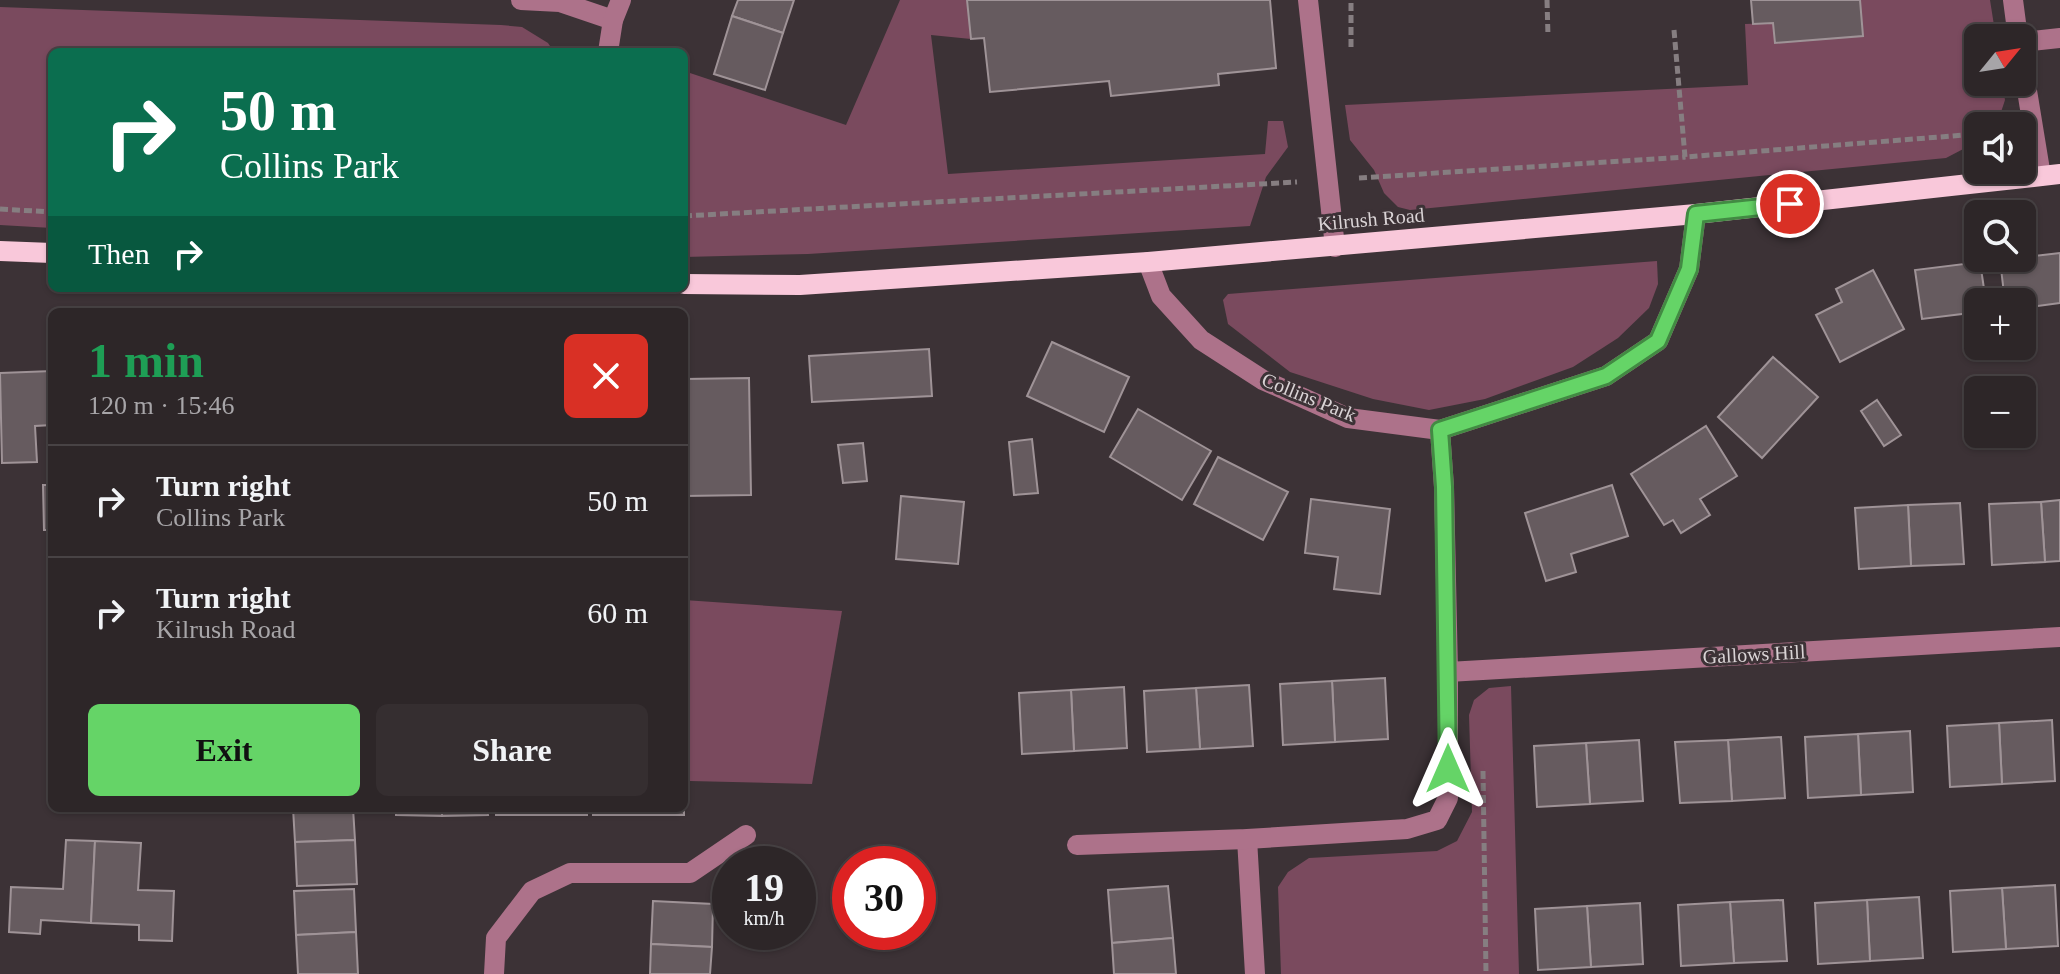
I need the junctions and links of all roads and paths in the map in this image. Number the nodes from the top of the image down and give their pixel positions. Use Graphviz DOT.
graph roads {
  1 [pos="521,0"];
  2 [pos="621,0"];
  3 [pos="1308,0"];
  4 [pos="1351,0"];
  5 [pos="1547,0"];
  6 [pos="2013,0"];
  7 [pos="613,20"];
  8 [pos="2017,24"];
  9 [pos="1674,30"];
  10 [pos="1548,36"];
  11 [pos="2060,38"];
  12 [pos="2036,39"];
  13 [pos="1351,47"];
  14 [pos="609,48"];
  15 [pos="2031,96"];
  16 [pos="1964,135"];
  17 [pos="1685,157"];
  18 [pos="2051,175"];
  19 [pos="1327,180"];
  20 [pos="0,209"];
  21 [pos="48,212"];
  22 [pos="1696,214"];
  23 [pos="688,216"];
  24 [pos="1335,247"];
  25 [pos="0,251"];
  26 [pos="48,253"];
  27 [pos="1148,262"];
  28 [pos="688,284"];
  29 [pos="1440,430"];
  30 [pos="2060,637"];
  31 [pos="1448,672"];
  32 [pos="1483,766"];
  33 [pos="746,835"];
  34 [pos="1247,839"];
  35 [pos="1077,845"];
  36 [pos="494,974"];
  37 [pos="1255,974"];
  38 [pos="1486,974"];
  1 -- 7 [label="street"];
  2 -- 7 [label="street"];
  3 -- 19 [label="street"];
  4 -- 13 [label="path"];
  5 -- 10 [label="path"];
  6 -- 8 [label="street"];
  7 -- 14 [label="street"];
  9 -- 17 [label="path"];
  11 -- 12 [label="street"];
  15 -- 18 [label="street"];
  16 -- 17 [label="path"];
  17 -- 19 [label="path"];
  18 -- 22 [label="main road, Kilrush Road"];
  19 -- 23 [label="path"];
  19 -- 24 [label="street"];
  20 -- 21 [label="path"];
  22 -- 24 [label="main road, Kilrush Road"];
  22 -- 29 [label="street, Collins Park"];
  24 -- 27 [label="main road, Kilrush Road"];
  25 -- 26 [label="main road"];
  27 -- 28 [label="main road, Kilrush Road"];
  27 -- 29 [label="street, Collins Park"];
  29 -- 31 [label="street"];
  30 -- 31 [label="street, Gallows Hill"];
  31 -- 34 [label="street"];
  32 -- 38 [label="path"];
  33 -- 36 [label="street"];
  34 -- 35 [label="street"];
  34 -- 37 [label="street"];
}
